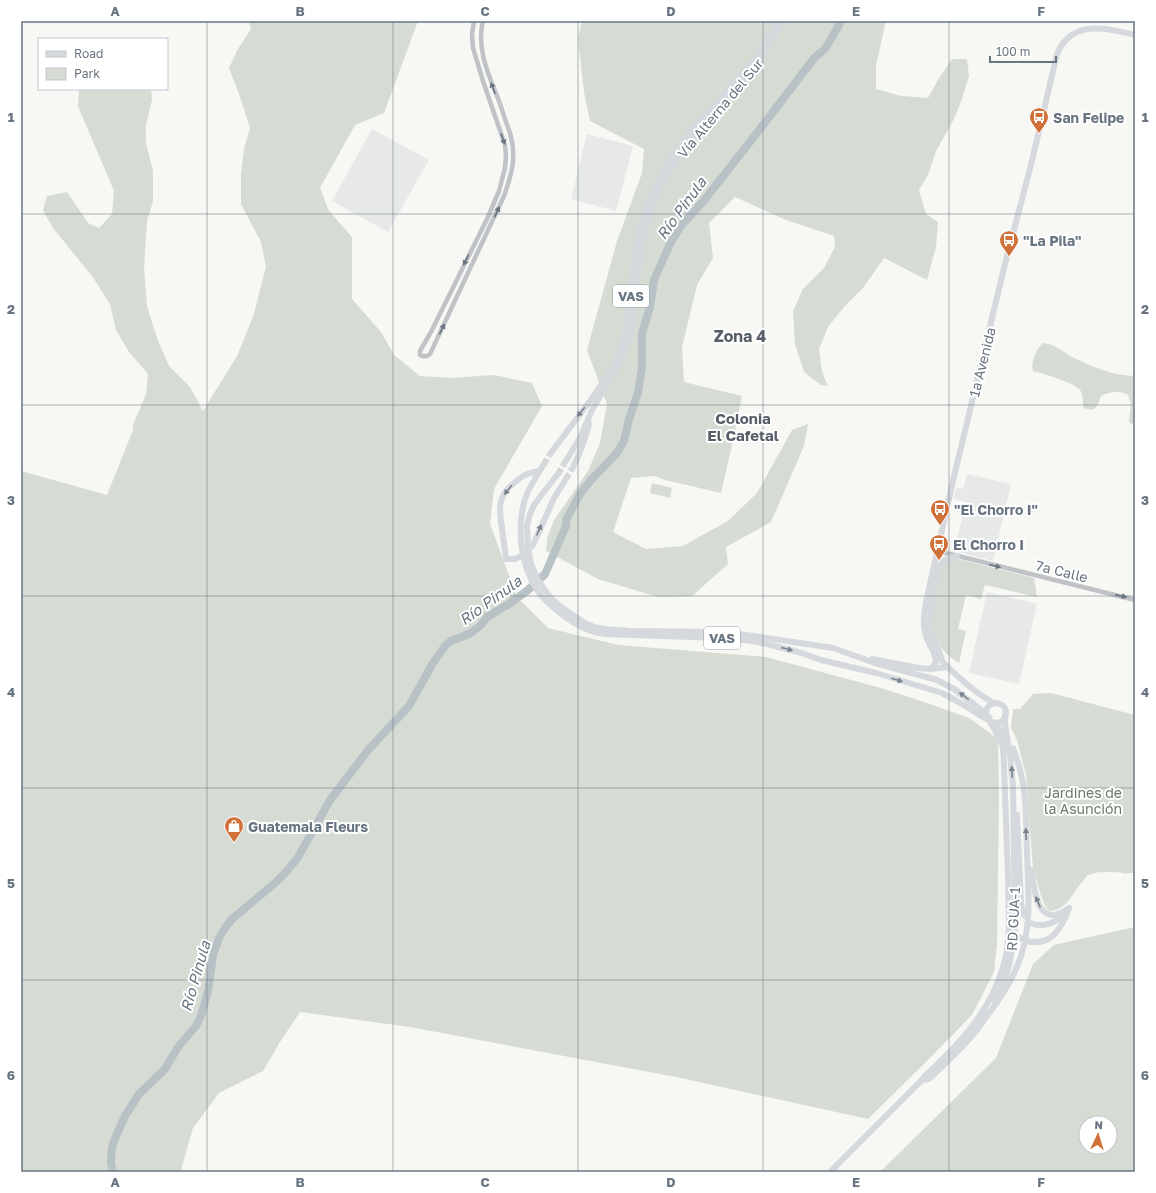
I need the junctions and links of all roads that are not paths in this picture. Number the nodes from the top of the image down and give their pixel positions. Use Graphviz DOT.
graph roads {
  1 [pos="474,21"];
  2 [pos="483,21"];
  3 [pos="778,21"];
  4 [pos="783,21"];
  5 [pos="1135,35"];
  6 [pos="507,124"];
  7 [pos="498,127"];
  8 [pos="689,137"];
  9 [pos="682,146"];
  10 [pos="481,230"];
  11 [pos="487,233"];
  12 [pos="443,308"];
  13 [pos="450,311"];
  14 [pos="593,408"];
  15 [pos="550,454"];
  16 [pos="544,464"];
  17 [pos="564,464"];
  18 [pos="572,469"];
  19 [pos="540,471"];
  20 [pos="558,474"];
  21 [pos="566,479"];
  22 [pos="938,551"];
  23 [pos="957,556"];
  24 [pos="1135,600"];
  25 [pos="583,625"];
  26 [pos="933,650"];
  27 [pos="855,655"];
  28 [pos="942,662"];
  29 [pos="948,667"];
  30 [pos="930,668"];
  31 [pos="979,695"];
  32 [pos="994,703"];
  33 [pos="983,709"];
  34 [pos="1005,716"];
  35 [pos="989,720"];
  36 [pos="997,723"];
  37 [pos="1013,748"];
  38 [pos="1004,752"];
  39 [pos="1013,786"];
  40 [pos="1006,810"];
  41 [pos="1027,852"];
  42 [pos="1069,908"];
  43 [pos="1024,915"];
  44 [pos="1006,922"];
  45 [pos="1053,923"];
  46 [pos="1030,924"];
  47 [pos="1058,932"];
  48 [pos="1027,941"];
  49 [pos="986,1017"];
  50 [pos="922,1080"];
  51 [pos="830,1172"];
  1 -- 7 [label="street"];
  6 -- 2 [label="street, one-way"];
  3 -- 8 [label="main road, Vía Alterna del Sur / VAS"];
  4 -- 8 [label="main road, Vía Alterna del Sur / VAS"];
  5 -- 22 [label="main road, 1a Avenida"];
  6 -- 7 [label="street"];
  11 -- 6 [label="street, one-way"];
  7 -- 10 [label="street, one-way"];
  8 -- 9 [label="main road, Vía Alterna del Sur / VAS"];
  9 -- 14 [label="main road, Vía Alterna del Sur / VAS"];
  9 -- 15 [label="main road, Vía Alterna del Sur / VAS, one-way"];
  10 -- 11 [label="street"];
  10 -- 12 [label="street, one-way"];
  11 -- 13 [label="street"];
  12 -- 13 [label="street"];
  12 -- 13 [label="street, one-way"];
  14 -- 17 [label="main road, Vía Alterna del Sur / VAS"];
  14 -- 18 [label="main road"];
  16 -- 19 [label="main road, VAS"];
  19 -- 21 [label="main road, one-way"];
  19 -- 25 [label="main road, VAS"];
  20 -- 25 [label="main road, VAS"];
  22 -- 23 [label="street, 7a Calle"];
  22 -- 26 [label="main road, 1a Avenida"];
  23 -- 24 [label="street, 7a Calle, one-way"];
  23 -- 28 [label="main road"];
  25 -- 27 [label="main road, VAS"];
  25 -- 35 [label="main road, VAS, one-way"];
  26 -- 28 [label="main road, 1a Avenida"];
  26 -- 30 [label="main road"];
  27 -- 30 [label="main road"];
  33 -- 27 [label="main road, one-way"];
  28 -- 29 [label="main road, 1a Avenida"];
  29 -- 30 [label="main road"];
  29 -- 31 [label="main road, 1a Avenida"];
  31 -- 32 [label="main road"];
  31 -- 33 [label="main road"];
  32 -- 33 [label="main road"];
  32 -- 34 [label="main road"];
  33 -- 35 [label="main road"];
  34 -- 36 [label="main road"];
  39 -- 34 [label="main road, RD GUA-1, one-way"];
  35 -- 36 [label="main road"];
  35 -- 38 [label="main road"];
  36 -- 38 [label="main road"];
  41 -- 37 [label="main road, one-way"];
  38 -- 40 [label="main road, RD GUA-1"];
  39 -- 43 [label="main road"];
  39 -- 49 [label="main road, RD GUA-1"];
  40 -- 44 [label="main road"];
  40 -- 50 [label="main road, RD GUA-1"];
  42 -- 41 [label="main road, one-way"];
  41 -- 49 [label="main road"];
  42 -- 45 [label="main road"];
  42 -- 47 [label="main road"];
  45 -- 46 [label="main road"];
  45 -- 47 [label="main road"];
  47 -- 48 [label="main road"];
  49 -- 50 [label="main road, RD GUA-1"];
  50 -- 51 [label="main road, RD GUA-1"];
}
